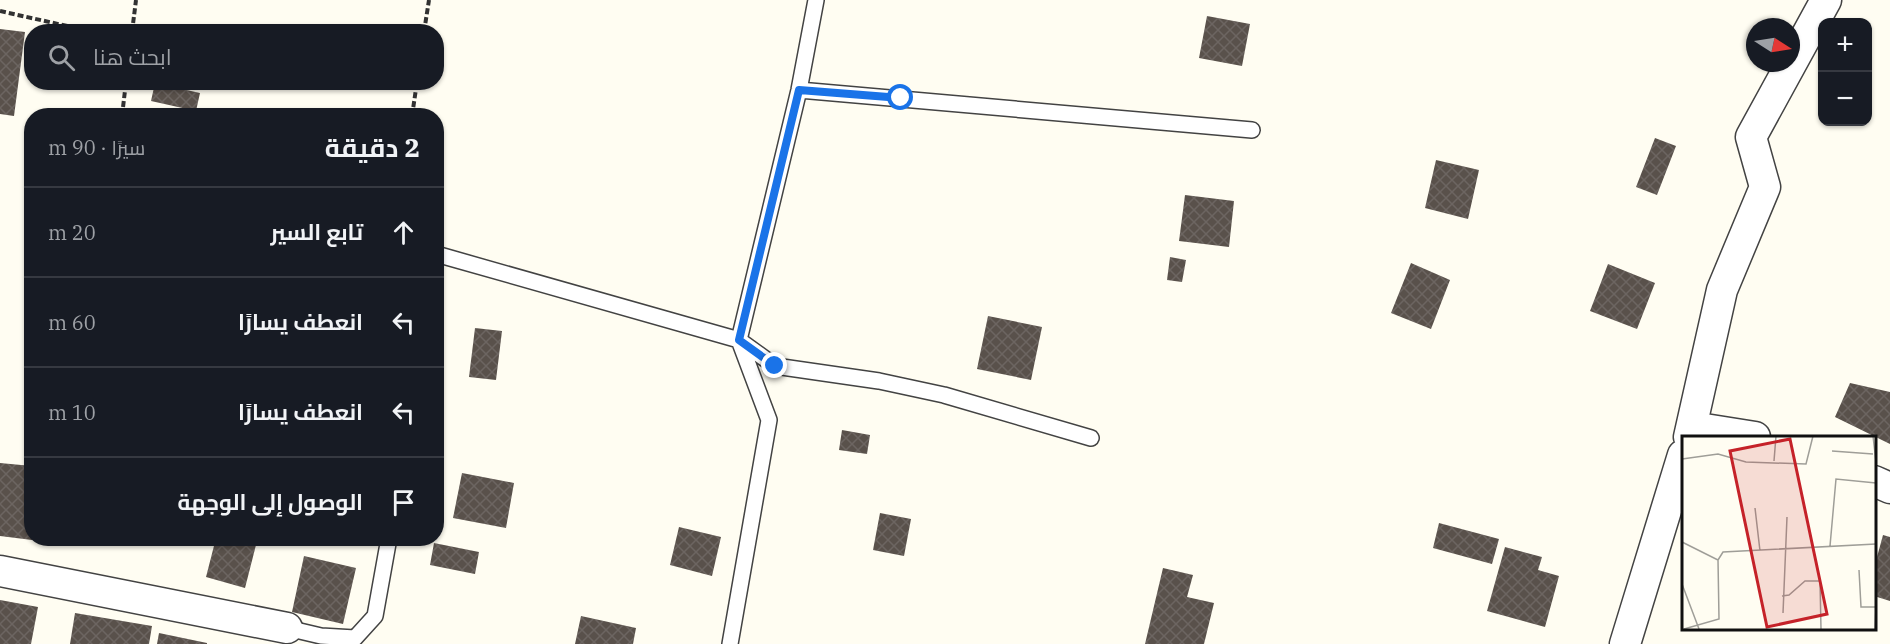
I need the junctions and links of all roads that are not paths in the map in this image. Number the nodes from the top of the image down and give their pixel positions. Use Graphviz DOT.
graph roads {
  1 [pos="816,0"];
  2 [pos="1826,0"];
  3 [pos="799,90"];
  4 [pos="1252,130"];
  5 [pos="444,256"];
  6 [pos="739,340"];
  7 [pos="1690,432"];
  8 [pos="1742,436"];
  9 [pos="1091,438"];
  10 [pos="1682,458"];
  11 [pos="1875,481"];
  12 [pos="1890,488"];
  13 [pos="388,546"];
  14 [pos="0,571"];
  15 [pos="287,628"];
  16 [pos="730,644"];
  17 [pos="1625,644"];
  1 -- 3 [label="lane"];
  2 -- 7 [label="street"];
  3 -- 4 [label="lane"];
  3 -- 6 [label="lane"];
  5 -- 6 [label="lane"];
  6 -- 9 [label="lane"];
  6 -- 16 [label="lane"];
  7 -- 8 [label="street"];
  10 -- 17 [label="street"];
  11 -- 12 [label="street"];
  13 -- 15 [label="lane"];
  14 -- 15 [label="street"];
}
